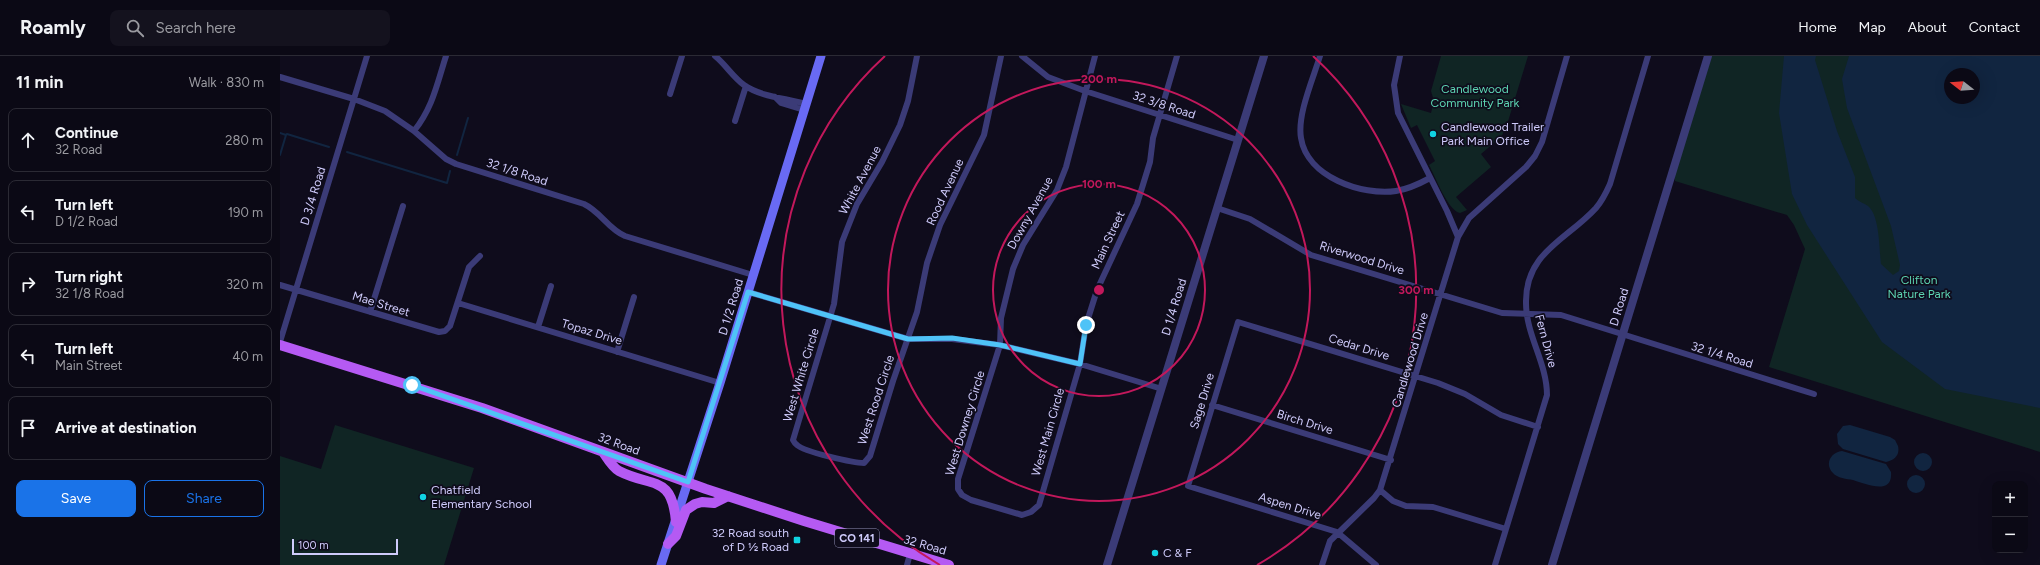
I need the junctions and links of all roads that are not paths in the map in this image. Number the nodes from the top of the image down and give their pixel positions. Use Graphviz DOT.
graph roads {
  1 [pos="367,56"];
  2 [pos="446,56"];
  3 [pos="682,56"];
  4 [pos="715,56"];
  5 [pos="821,56"];
  6 [pos="917,56"];
  7 [pos="1001,56"];
  8 [pos="1022,56"];
  9 [pos="1095,56"];
  10 [pos="1177,56"];
  11 [pos="1264,56"];
  12 [pos="1320,56"];
  13 [pos="1400,56"];
  14 [pos="1567,56"];
  15 [pos="1648,56"];
  16 [pos="1708,56"];
  17 [pos="280,77"];
  18 [pos="746,86"];
  19 [pos="1085,91"];
  20 [pos="670,94"];
  21 [pos="354,99"];
  22 [pos="805,107"];
  23 [pos="1159,116"];
  24 [pos="735,120"];
  25 [pos="414,131"];
  26 [pos="1238,140"];
  27 [pos="1430,178"];
  28 [pos="403,206"];
  29 [pos="1218,208"];
  30 [pos="1458,237"];
  31 [pos="480,256"];
  32 [pos="753,275"];
  33 [pos="280,286"];
  34 [pos="551,286"];
  35 [pos="296,290"];
  36 [pos="748,292"];
  37 [pos="1441,294"];
  38 [pos="634,297"];
  39 [pos="458,303"];
  40 [pos="370,312"];
  41 [pos="1528,313"];
  42 [pos="830,317"];
  43 [pos="1238,322"];
  44 [pos="538,327"];
  45 [pos="1624,334"];
  46 [pos="908,339"];
  47 [pos="280,344"];
  48 [pos="1000,345"];
  49 [pos="617,352"];
  50 [pos="1080,364"];
  51 [pos="1416,376"];
  52 [pos="720,383"];
  53 [pos="1162,390"];
  54 [pos="1814,394"];
  55 [pos="1212,405"];
  56 [pos="1538,427"];
  57 [pos="793,440"];
  58 [pos="603,452"];
  59 [pos="1391,460"];
  60 [pos="688,482"];
  61 [pos="1188,486"];
  62 [pos="1380,490"];
  63 [pos="728,496"];
  64 [pos="1038,505"];
  65 [pos="676,522"];
  66 [pos="1506,529"];
  67 [pos="1337,532"];
  68 [pos="668,544"];
  69 [pos="910,554"];
  70 [pos="661,565"];
  71 [pos="907,565"];
  72 [pos="949,565"];
  73 [pos="1108,565"];
  74 [pos="1322,565"];
  75 [pos="1376,565"];
  76 [pos="1495,565"];
  77 [pos="1552,565"];
  1 -- 21 [label="street, D 3/4 Road"];
  2 -- 25 [label="street"];
  3 -- 20 [label="street"];
  4 -- 18 [label="street"];
  5 -- 22 [label="main road, D 1/2 Road"];
  6 -- 42 [label="street, White Avenue"];
  7 -- 46 [label="street, Rood Avenue"];
  8 -- 19 [label="street, 32 3/8 Road"];
  9 -- 19 [label="street, Downy Avenue"];
  10 -- 23 [label="street, Main Street"];
  11 -- 26 [label="street, D 1/4 Road"];
  12 -- 27 [label="street"];
  13 -- 27 [label="street"];
  14 -- 30 [label="street, Candlewood Drive"];
  15 -- 41 [label="street, Fern Drive"];
  16 -- 45 [label="street, D Road"];
  17 -- 21 [label="street, 32 1/8 Road"];
  18 -- 22 [label="street"];
  18 -- 24 [label="street"];
  19 -- 23 [label="street, 32 3/8 Road"];
  19 -- 48 [label="street, Downy Avenue"];
  21 -- 25 [label="street, 32 1/8 Road"];
  21 -- 35 [label="street, D 3/4 Road"];
  22 -- 32 [label="main road, D 1/2 Road"];
  23 -- 26 [label="street, 32 3/8 Road"];
  23 -- 50 [label="street, Main Street"];
  25 -- 32 [label="street, 32 1/8 Road"];
  26 -- 29 [label="street, D 1/4 Road"];
  27 -- 30 [label="street"];
  28 -- 40 [label="street"];
  29 -- 37 [label="street, Riverwood Drive"];
  29 -- 53 [label="street, D 1/4 Road"];
  30 -- 37 [label="street, Candlewood Drive"];
  31 -- 39 [label="street, Mae Street"];
  32 -- 36 [label="main road, D 1/2 Road"];
  33 -- 35 [label="street, Mae Street"];
  34 -- 44 [label="street"];
  35 -- 40 [label="street, Mae Street"];
  35 -- 47 [label="street, D 3/4 Road"];
  36 -- 42 [label="street"];
  36 -- 52 [label="main road, D 1/2 Road"];
  37 -- 41 [label="street, Riverwood Drive"];
  37 -- 51 [label="street, Candlewood Drive"];
  38 -- 49 [label="street"];
  39 -- 40 [label="street, Mae Street"];
  39 -- 44 [label="street, Topaz Drive"];
  41 -- 45 [label="street, Riverwood Drive"];
  41 -- 56 [label="street, Fern Drive"];
  42 -- 46 [label="street"];
  42 -- 57 [label="street, West White Circle"];
  43 -- 51 [label="street, Cedar Drive"];
  43 -- 55 [label="street, Sage Drive"];
  44 -- 49 [label="street, Topaz Drive"];
  45 -- 54 [label="street, 32 1/4 Road"];
  45 -- 77 [label="street, D Road"];
  46 -- 48 [label="street"];
  46 -- 57 [label="street, West Rood Circle"];
  47 -- 58 [label="main road, 32 Road / CO 141"];
  48 -- 50 [label="street"];
  48 -- 64 [label="street, West Downey Circle"];
  49 -- 52 [label="street, Topaz Drive"];
  50 -- 53 [label="street"];
  50 -- 64 [label="street, West Main Circle"];
  51 -- 56 [label="street, Cedar Drive"];
  51 -- 59 [label="street, Candlewood Drive"];
  52 -- 60 [label="main road, D 1/2 Road"];
  53 -- 73 [label="street, D 1/4 Road"];
  55 -- 59 [label="street, Birch Drive"];
  55 -- 61 [label="street, Sage Drive"];
  56 -- 66 [label="street, Fern Drive"];
  58 -- 60 [label="main road, 32 Road / CO 141"];
  58 -- 65 [label="main road"];
  59 -- 62 [label="street, Candlewood Drive"];
  60 -- 63 [label="main road, 32 Road / CO 141"];
  60 -- 65 [label="main road, D 1/2 Road"];
  61 -- 67 [label="street, Aspen Drive"];
  62 -- 66 [label="street"];
  62 -- 67 [label="street, Candlewood Drive"];
  63 -- 68 [label="main road"];
  63 -- 69 [label="main road, 32 Road / CO 141"];
  65 -- 68 [label="main road, D 1/2 Road"];
  66 -- 76 [label="street, Fern Drive"];
  67 -- 74 [label="street, Candlewood Drive"];
  67 -- 75 [label="street, Aspen Drive"];
  68 -- 70 [label="main road, D 1/2 Road"];
  69 -- 71 [label="street"];
  69 -- 72 [label="main road, 32 Road / CO 141"];
}
